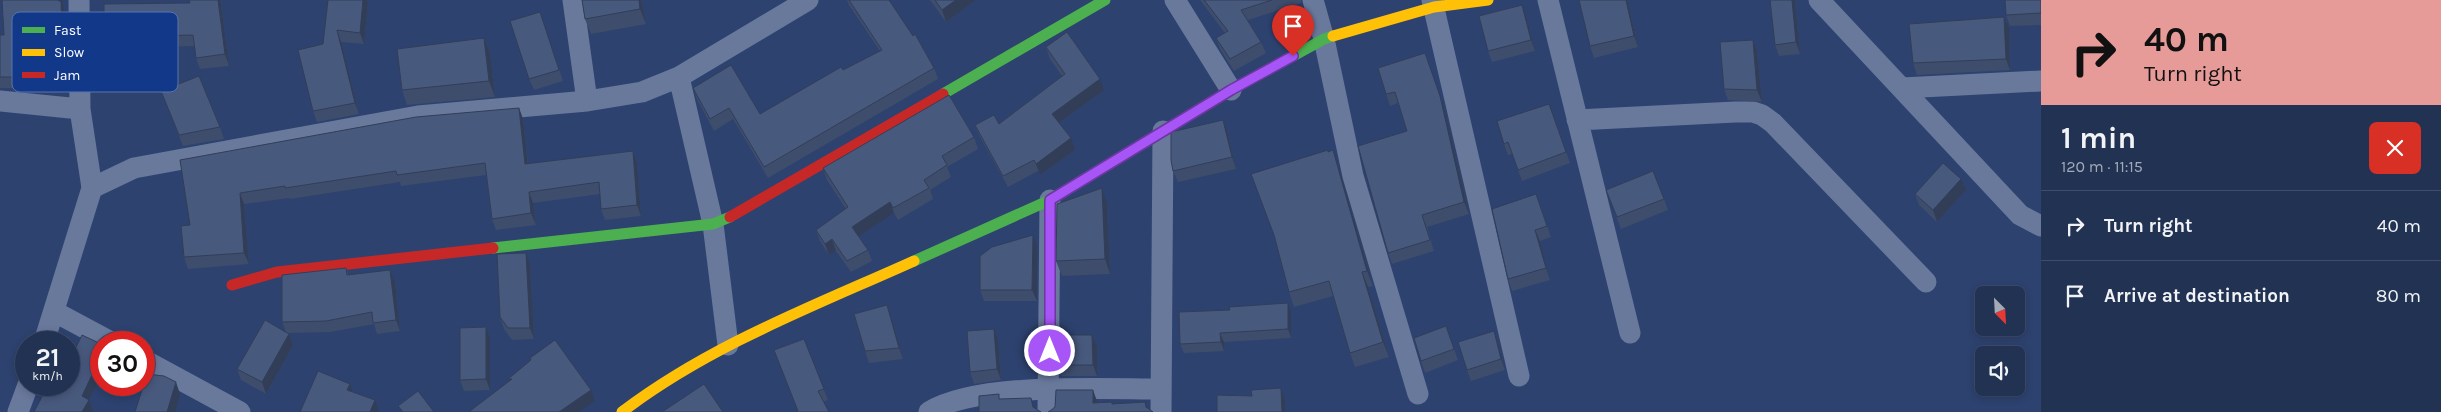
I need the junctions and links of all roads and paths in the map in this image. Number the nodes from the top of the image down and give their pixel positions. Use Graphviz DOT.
graph roads {
  1 [pos="573,0"];
  2 [pos="808,0"];
  3 [pos="1105,0"];
  4 [pos="1175,0"];
  5 [pos="1313,0"];
  6 [pos="1488,0"];
  7 [pos="1548,0"];
  8 [pos="1819,0"];
  9 [pos="1433,4"];
  10 [pos="1324,39"];
  11 [pos="679,77"];
  12 [pos="2041,81"];
  13 [pos="1902,88"];
  14 [pos="1231,90"];
  15 [pos="80,92"];
  16 [pos="0,100"];
  17 [pos="587,101"];
  18 [pos="80,109"];
  19 [pos="1577,120"];
  20 [pos="1163,131"];
  21 [pos="92,188"];
  22 [pos="1050,200"];
  23 [pos="713,224"];
  24 [pos="2041,226"];
  25 [pos="1926,282"];
  26 [pos="232,285"];
  27 [pos="55,312"];
  28 [pos="48,331"];
  29 [pos="90,331"];
  30 [pos="1630,333"];
  31 [pos="728,345"];
  32 [pos="155,366"];
  33 [pos="1519,376"];
  34 [pos="1161,388"];
  35 [pos="1049,389"];
  36 [pos="1418,394"];
  37 [pos="24,396"];
  38 [pos="18,412"];
  39 [pos="240,412"];
  40 [pos="622,412"];
  41 [pos="928,412"];
  42 [pos="1048,412"];
  43 [pos="1161,412"];
  1 -- 17 [label="street"];
  2 -- 11 [label="street"];
  3 -- 23 [label="street"];
  4 -- 14 [label="street"];
  5 -- 10 [label="street"];
  6 -- 9 [label="street"];
  7 -- 19 [label="street"];
  8 -- 13 [label="street"];
  9 -- 10 [label="street"];
  9 -- 33 [label="street"];
  10 -- 14 [label="street"];
  10 -- 36 [label="street"];
  11 -- 17 [label="street"];
  11 -- 23 [label="street"];
  12 -- 13 [label="street"];
  13 -- 24 [label="street"];
  14 -- 20 [label="street"];
  15 -- 18 [label="street"];
  16 -- 18 [label="street"];
  17 -- 21 [label="street"];
  18 -- 21 [label="street"];
  19 -- 25 [label="street"];
  19 -- 30 [label="street"];
  20 -- 22 [label="street"];
  20 -- 34 [label="street"];
  21 -- 27 [label="street"];
  22 -- 31 [label="street"];
  22 -- 35 [label="street"];
  23 -- 26 [label="street"];
  23 -- 31 [label="street"];
  27 -- 28 [label="street"];
  27 -- 29 [label="street"];
  31 -- 40 [label="street"];
  32 -- 39 [label="street"];
  34 -- 35 [label="street"];
  34 -- 43 [label="street"];
  35 -- 41 [label="street"];
  35 -- 42 [label="street"];
  37 -- 38 [label="street"];
}
